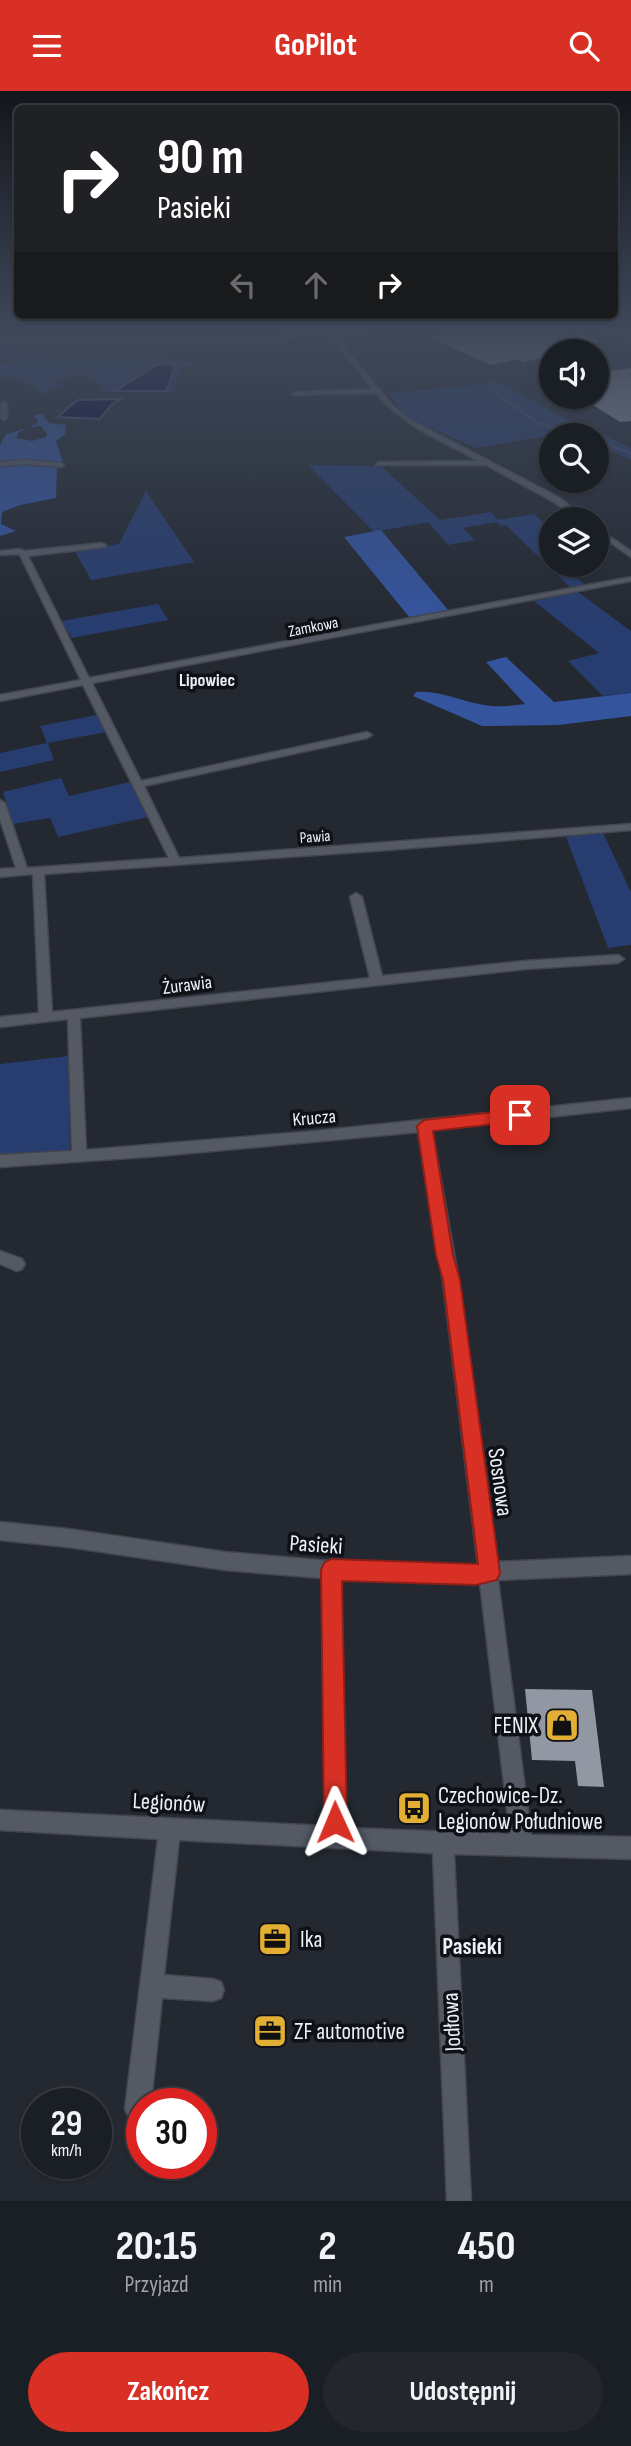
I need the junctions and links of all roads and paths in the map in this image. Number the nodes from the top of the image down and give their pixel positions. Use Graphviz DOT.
graph roads {
  1 [pos="421,427"];
  2 [pos="487,463"];
  3 [pos="0,464"];
  4 [pos="378,464"];
  5 [pos="61,465"];
  6 [pos="566,507"];
  7 [pos="609,539"];
  8 [pos="102,545"];
  9 [pos="0,553"];
  10 [pos="23,554"];
  11 [pos="631,555"];
  12 [pos="631,579"];
  13 [pos="87,682"];
  14 [pos="0,698"];
  15 [pos="367,735"];
  16 [pos="136,785"];
  17 [pos="0,803"];
  18 [pos="631,827"];
  19 [pos="176,862"];
  20 [pos="23,872"];
  21 [pos="38,872"];
  22 [pos="0,873"];
  23 [pos="356,897"];
  24 [pos="618,959"];
  25 [pos="377,981"];
  26 [pos="74,1016"];
  27 [pos="46,1018"];
  28 [pos="0,1022"];
  29 [pos="631,1103"];
  30 [pos="424,1126"];
  31 [pos="79,1157"];
  32 [pos="0,1161"];
  33 [pos="0,1257"];
  34 [pos="17,1263"];
  35 [pos="0,1531"];
  36 [pos="631,1565"];
  37 [pos="331,1570"];
  38 [pos="490,1573"];
  39 [pos="0,1820"];
  40 [pos="170,1829"];
  41 [pos="336,1838"];
  42 [pos="443,1843"];
  43 [pos="523,1845"];
  44 [pos="631,1848"];
  45 [pos="152,1986"];
  46 [pos="213,1990"];
  47 [pos="140,2088"];
  48 [pos="459,2201"];
  1 -- 2 [label="street"];
  2 -- 4 [label="street"];
  2 -- 6 [label="street"];
  3 -- 5 [label="street"];
  7 -- 11 [label="street"];
  8 -- 10 [label="street"];
  9 -- 10 [label="street"];
  10 -- 13 [label="street"];
  12 -- 13 [label="street, Zamkowa"];
  13 -- 14 [label="street, Zamkowa"];
  13 -- 16 [label="street"];
  15 -- 16 [label="street"];
  16 -- 19 [label="street"];
  17 -- 20 [label="street"];
  18 -- 19 [label="street, Pawia"];
  19 -- 21 [label="street, Pawia"];
  20 -- 21 [label="street, Pawia"];
  20 -- 22 [label="street, Pawia"];
  21 -- 27 [label="street"];
  23 -- 25 [label="street"];
  24 -- 25 [label="street, Żurawia"];
  25 -- 26 [label="street, Żurawia"];
  26 -- 27 [label="street, Żurawia"];
  26 -- 31 [label="street"];
  27 -- 28 [label="street, Żurawia"];
  29 -- 30 [label="street, Krucza"];
  30 -- 31 [label="street, Krucza"];
  30 -- 38 [label="street, Sosnowa"];
  31 -- 32 [label="street, Krucza"];
  33 -- 34 [label="street"];
  35 -- 37 [label="street, Pasieki"];
  36 -- 38 [label="street, Pasieki"];
  37 -- 38 [label="street, Pasieki"];
  37 -- 41 [label="street"];
  38 -- 43 [label="street, Sosnowa"];
  39 -- 40 [label="street, Legionów"];
  40 -- 41 [label="street, Legionów"];
  40 -- 45 [label="street"];
  41 -- 42 [label="street, Legionów"];
  42 -- 43 [label="street, Legionów"];
  42 -- 48 [label="street, Jodłowa"];
  43 -- 44 [label="street, Legionów"];
  45 -- 46 [label="street"];
  45 -- 47 [label="street"];
}
